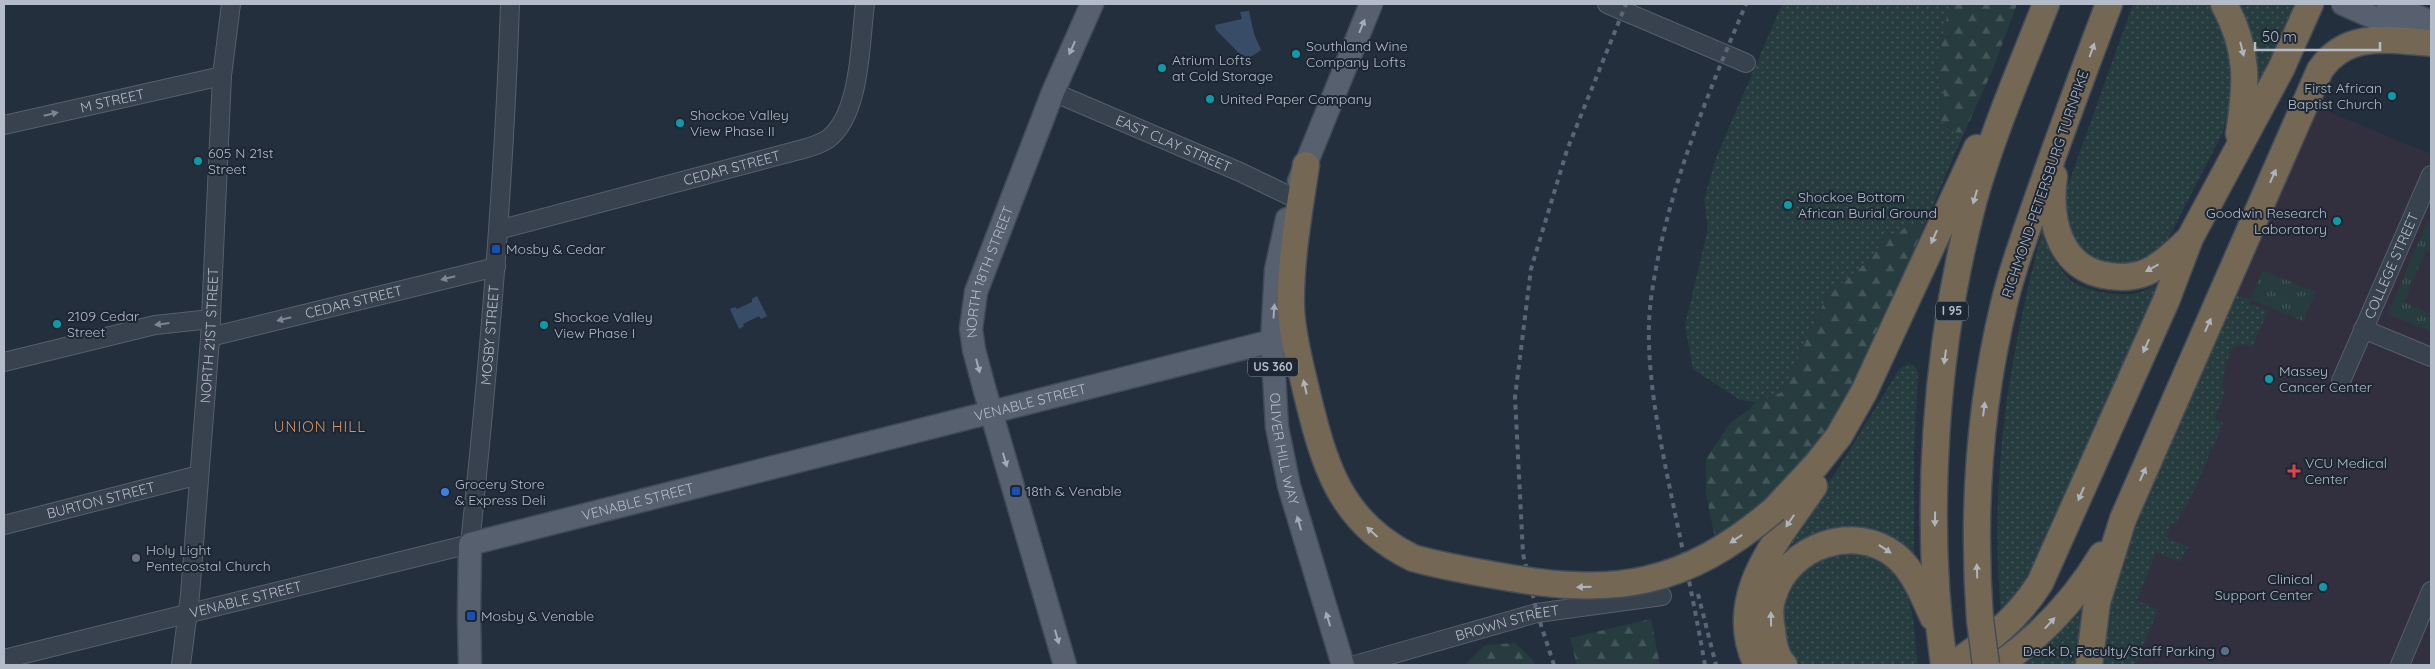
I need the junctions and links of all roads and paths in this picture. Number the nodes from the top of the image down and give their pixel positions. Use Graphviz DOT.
graph roads {
  1 [pos="231,4"];
  2 [pos="510,4"];
  3 [pos="865,4"];
  4 [pos="1092,4"];
  5 [pos="1371,4"];
  6 [pos="1607,4"];
  7 [pos="2046,4"];
  8 [pos="2109,4"];
  9 [pos="2224,4"];
  10 [pos="2310,4"];
  11 [pos="2388,4"];
  12 [pos="2351,5"];
  13 [pos="2431,22"];
  14 [pos="2431,43"];
  15 [pos="1746,63"];
  16 [pos="222,76"];
  17 [pos="1054,92"];
  18 [pos="4,125"];
  19 [pos="2062,128"];
  20 [pos="2235,158"];
  21 [pos="1306,165"];
  22 [pos="2431,175"];
  23 [pos="1292,197"];
  24 [pos="498,230"];
  25 [pos="2190,238"];
  26 [pos="496,267"];
  27 [pos="211,319"];
  28 [pos="2363,329"];
  29 [pos="210,337"];
  30 [pos="1272,341"];
  31 [pos="2431,357"];
  32 [pos="4,362"];
  33 [pos="2341,382"];
  34 [pos="1858,403"];
  35 [pos="991,413"];
  36 [pos="199,475"];
  37 [pos="2123,519"];
  38 [pos="4,525"];
  39 [pos="470,544"];
  40 [pos="2431,591"];
  41 [pos="1662,596"];
  42 [pos="189,612"];
  43 [pos="1945,653"];
  44 [pos="4,659"];
  45 [pos="181,665"];
  46 [pos="470,665"];
  47 [pos="1065,665"];
  48 [pos="1343,665"];
  49 [pos="1355,665"];
  50 [pos="1757,665"];
  51 [pos="1784,665"];
  52 [pos="1986,665"];
  53 [pos="1999,665"];
  54 [pos="2089,665"];
  55 [pos="2400,665"];
  1 -- 16 [label="street, NORTH 21ST STREET"];
  2 -- 24 [label="street, MOSBY STREET"];
  3 -- 24 [label="street, CEDAR STREET"];
  4 -- 17 [label="main road, NORTH 18TH STREET, one-way"];
  21 -- 5 [label="main road, OLIVER HILL WAY / US 360, one-way"];
  6 -- 15 [label="street"];
  7 -- 34 [label="highway, one-way"];
  7 -- 43 [label="highway, I 95, one-way"];
  19 -- 8 [label="highway, RICHMOND-PETERSBURG TURNPIKE, one-way"];
  9 -- 20 [label="highway, one-way"];
  10 -- 20 [label="highway"];
  11 -- 13 [label="main road"];
  12 -- 14 [label="main road"];
  37 -- 14 [label="highway, one-way"];
  18 -- 16 [label="street, M STREET, one-way"];
  16 -- 27 [label="street, NORTH 21ST STREET"];
  17 -- 23 [label="street, EAST CLAY STREET"];
  17 -- 35 [label="main road, NORTH 18TH STREET, one-way"];
  25 -- 19 [label="highway, one-way"];
  52 -- 19 [label="highway, RICHMOND-PETERSBURG TURNPIKE, one-way, bridge"];
  20 -- 25 [label="highway"];
  21 -- 23 [label="main road, OLIVER HILL WAY / US 360"];
  34 -- 21 [label="highway, one-way, bridge"];
  22 -- 28 [label="street, COLLEGE STREET"];
  30 -- 23 [label="main road, OLIVER HILL WAY / US 360, one-way"];
  24 -- 26 [label="street, MOSBY STREET"];
  25 -- 43 [label="highway, one-way"];
  26 -- 29 [label="street, CEDAR STREET, one-way"];
  26 -- 39 [label="street, MOSBY STREET"];
  27 -- 29 [label="street, NORTH 21ST STREET"];
  27 -- 32 [label="street, one-way"];
  28 -- 31 [label="street"];
  28 -- 33 [label="street, COLLEGE STREET"];
  29 -- 36 [label="street, NORTH 21ST STREET"];
  30 -- 35 [label="main road, VENABLE STREET"];
  48 -- 30 [label="main road, OLIVER HILL WAY / US 360, one-way"];
  34 -- 50 [label="highway, one-way"];
  35 -- 39 [label="main road, VENABLE STREET"];
  35 -- 47 [label="main road, NORTH 18TH STREET, one-way"];
  36 -- 38 [label="street, BURTON STREET"];
  36 -- 42 [label="street, NORTH 21ST STREET"];
  53 -- 37 [label="highway, one-way"];
  37 -- 54 [label="highway"];
  39 -- 42 [label="street, VENABLE STREET"];
  39 -- 46 [label="main road, MOSBY STREET"];
  40 -- 55 [label="street"];
  41 -- 49 [label="street, BROWN STREET"];
  42 -- 44 [label="street, VENABLE STREET"];
  42 -- 45 [label="street, NORTH 21ST STREET"];
  51 -- 43 [label="highway, one-way"];
}
